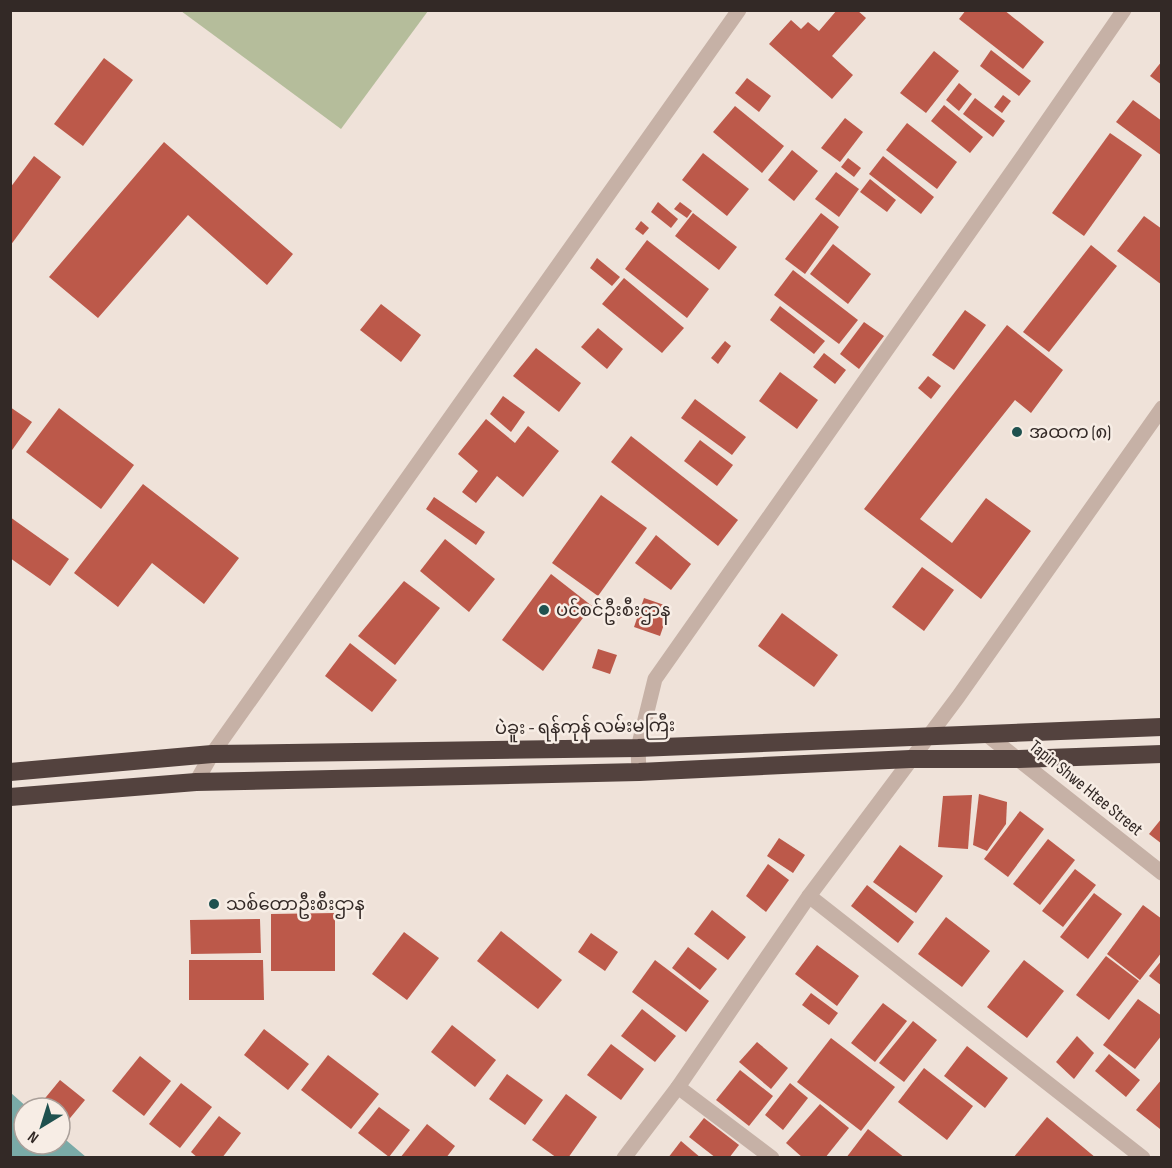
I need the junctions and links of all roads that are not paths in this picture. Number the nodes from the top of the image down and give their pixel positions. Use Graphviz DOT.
graph roads {
  1 [pos="739,10"];
  2 [pos="1124,10"];
  3 [pos="1161,408"];
  4 [pos="1161,727"];
  5 [pos="986,734"];
  6 [pos="928,736"];
  7 [pos="638,748"];
  8 [pos="212,754"];
  9 [pos="1161,754"];
  10 [pos="910,759"];
  11 [pos="1019,759"];
  12 [pos="10,772"];
  13 [pos="639,772"];
  14 [pos="196,782"];
  15 [pos="10,796"];
  16 [pos="1161,873"];
  17 [pos="809,896"];
  18 [pos="678,1087"];
  19 [pos="624,1158"];
  20 [pos="772,1158"];
  21 [pos="1143,1158"];
  1 -- 8 [label="street"];
  2 -- 7 [label="street"];
  3 -- 6 [label="street"];
  4 -- 5 [label="highway, ပဲခူး - ရန်ကုန် လမ်းမကြီး"];
  5 -- 6 [label="highway, ပဲခူး - ရန်ကုန် လမ်းမကြီး"];
  5 -- 11 [label="street, Tapin Shwe Htee Street"];
  6 -- 7 [label="highway, ပဲခူး - ရန်ကုန် လမ်းမကြီး"];
  6 -- 10 [label="street"];
  7 -- 8 [label="highway, ပဲခူး - ရန်ကုန် လမ်းမကြီး"];
  7 -- 13 [label="street"];
  8 -- 12 [label="highway, ပဲခူး - ရန်ကုန် လမ်းမကြီး"];
  8 -- 14 [label="street"];
  9 -- 11 [label="highway"];
  10 -- 11 [label="highway"];
  10 -- 13 [label="highway"];
  10 -- 17 [label="street"];
  11 -- 16 [label="street, Tapin Shwe Htee Street"];
  13 -- 14 [label="highway"];
  14 -- 15 [label="highway"];
  17 -- 18 [label="street"];
  17 -- 21 [label="street"];
  18 -- 19 [label="street"];
  18 -- 20 [label="street"];
}
